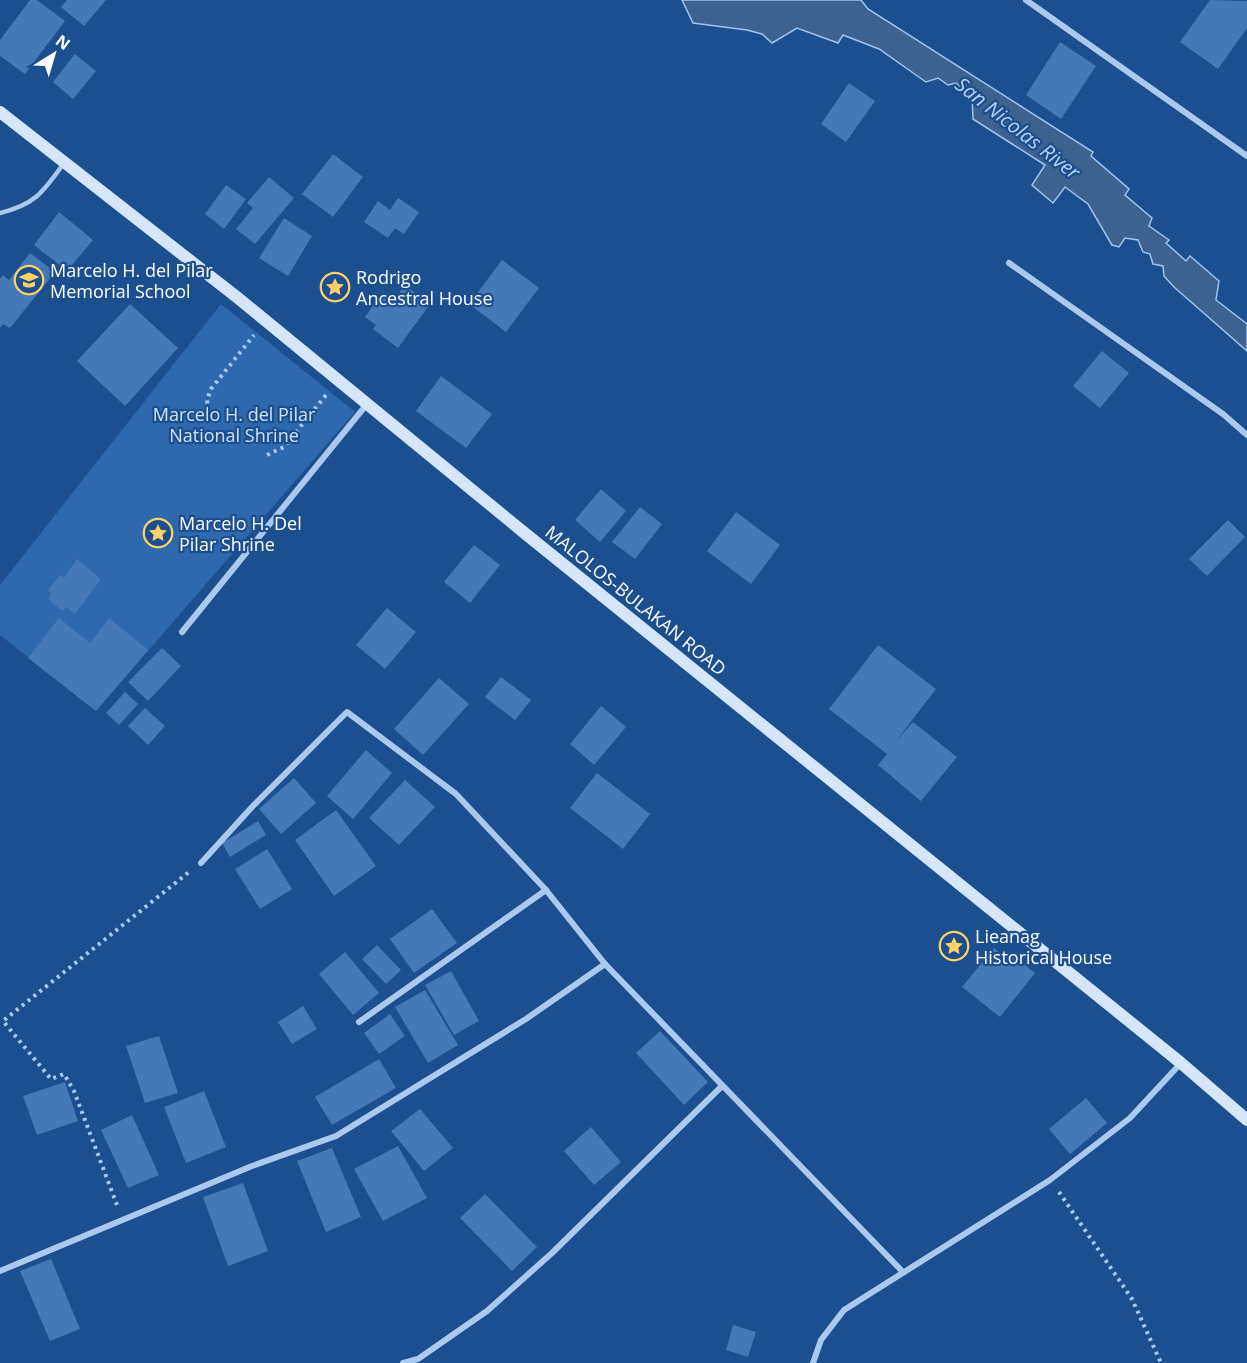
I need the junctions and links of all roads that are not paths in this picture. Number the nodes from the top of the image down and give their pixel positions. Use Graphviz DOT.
graph roads {
  1 [pos="1026,0"];
  2 [pos="0,112"];
  3 [pos="1247,156"];
  4 [pos="65,163"];
  5 [pos="0,213"];
  6 [pos="1009,263"];
  7 [pos="367,404"];
  8 [pos="1247,435"];
  9 [pos="182,632"];
  10 [pos="201,862"];
  11 [pos="546,890"];
  12 [pos="604,964"];
  13 [pos="359,1022"];
  14 [pos="1181,1063"];
  15 [pos="722,1086"];
  16 [pos="1247,1120"];
  17 [pos="902,1271"];
  18 [pos="0,1272"];
  19 [pos="418,1361"];
  20 [pos="403,1363"];
  21 [pos="813,1363"];
  1 -- 3 [label="street"];
  2 -- 4 [label="main road, MALOLOS-BULAKAN ROAD"];
  4 -- 5 [label="lane"];
  4 -- 7 [label="main road, MALOLOS-BULAKAN ROAD"];
  6 -- 8 [label="street"];
  7 -- 9 [label="street"];
  7 -- 14 [label="main road, MALOLOS-BULAKAN ROAD"];
  10 -- 11 [label="street"];
  11 -- 12 [label="street"];
  11 -- 13 [label="street"];
  12 -- 15 [label="street"];
  12 -- 18 [label="street"];
  14 -- 16 [label="main road, MALOLOS-BULAKAN ROAD"];
  14 -- 17 [label="street"];
  15 -- 17 [label="street"];
  15 -- 19 [label="street"];
  17 -- 21 [label="street"];
  19 -- 20 [label="street"];
}
